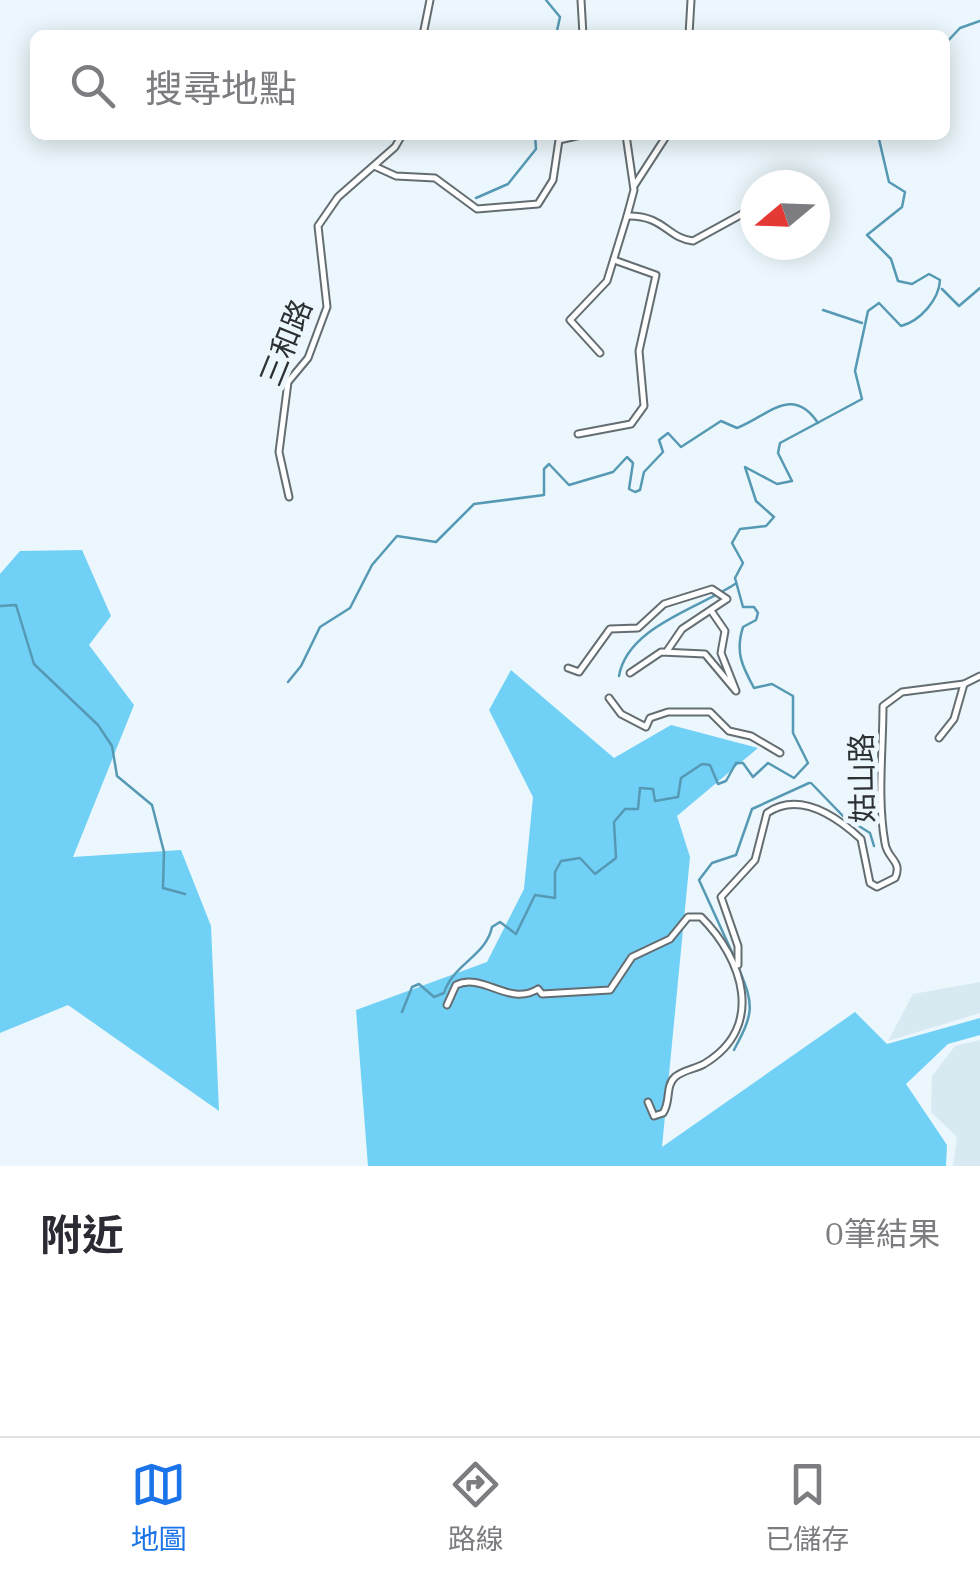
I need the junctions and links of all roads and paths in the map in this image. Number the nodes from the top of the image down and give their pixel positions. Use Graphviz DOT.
graph roads {
  1 [pos="430,0"];
  2 [pos="581,0"];
  3 [pos="691,0"];
  4 [pos="424,30"];
  5 [pos="583,30"];
  6 [pos="688,30"];
  7 [pos="397,140"];
  8 [pos="559,140"];
  9 [pos="627,140"];
  10 [pos="664,140"];
  11 [pos="374,166"];
  12 [pos="633,186"];
  13 [pos="740,215"];
  14 [pos="627,216"];
  15 [pos="614,260"];
  16 [pos="600,354"];
  17 [pos="578,434"];
  18 [pos="289,498"];
  19 [pos="712,612"];
  20 [pos="667,650"];
  21 [pos="568,668"];
  22 [pos="630,673"];
  23 [pos="980,676"];
  24 [pos="964,684"];
  25 [pos="609,698"];
  26 [pos="939,738"];
  27 [pos="780,753"];
  28 [pos="738,965"];
  29 [pos="448,1005"];
  30 [pos="648,1102"];
  1 -- 4 [label="street"];
  2 -- 5 [label="street"];
  3 -- 6 [label="street"];
  7 -- 11 [label="street, 三和路"];
  8 -- 11 [label="street"];
  9 -- 12 [label="street"];
  10 -- 12 [label="street"];
  11 -- 18 [label="street, 三和路"];
  12 -- 14 [label="street"];
  13 -- 14 [label="street"];
  14 -- 15 [label="street"];
  15 -- 16 [label="street"];
  15 -- 17 [label="street"];
  19 -- 20 [label="street"];
  19 -- 20 [label="street"];
  19 -- 21 [label="street"];
  20 -- 22 [label="street"];
  23 -- 24 [label="street, 姑山路"];
  24 -- 26 [label="street"];
  24 -- 28 [label="street, 姑山路"];
  25 -- 27 [label="street"];
  28 -- 29 [label="street"];
  28 -- 30 [label="street"];
}
